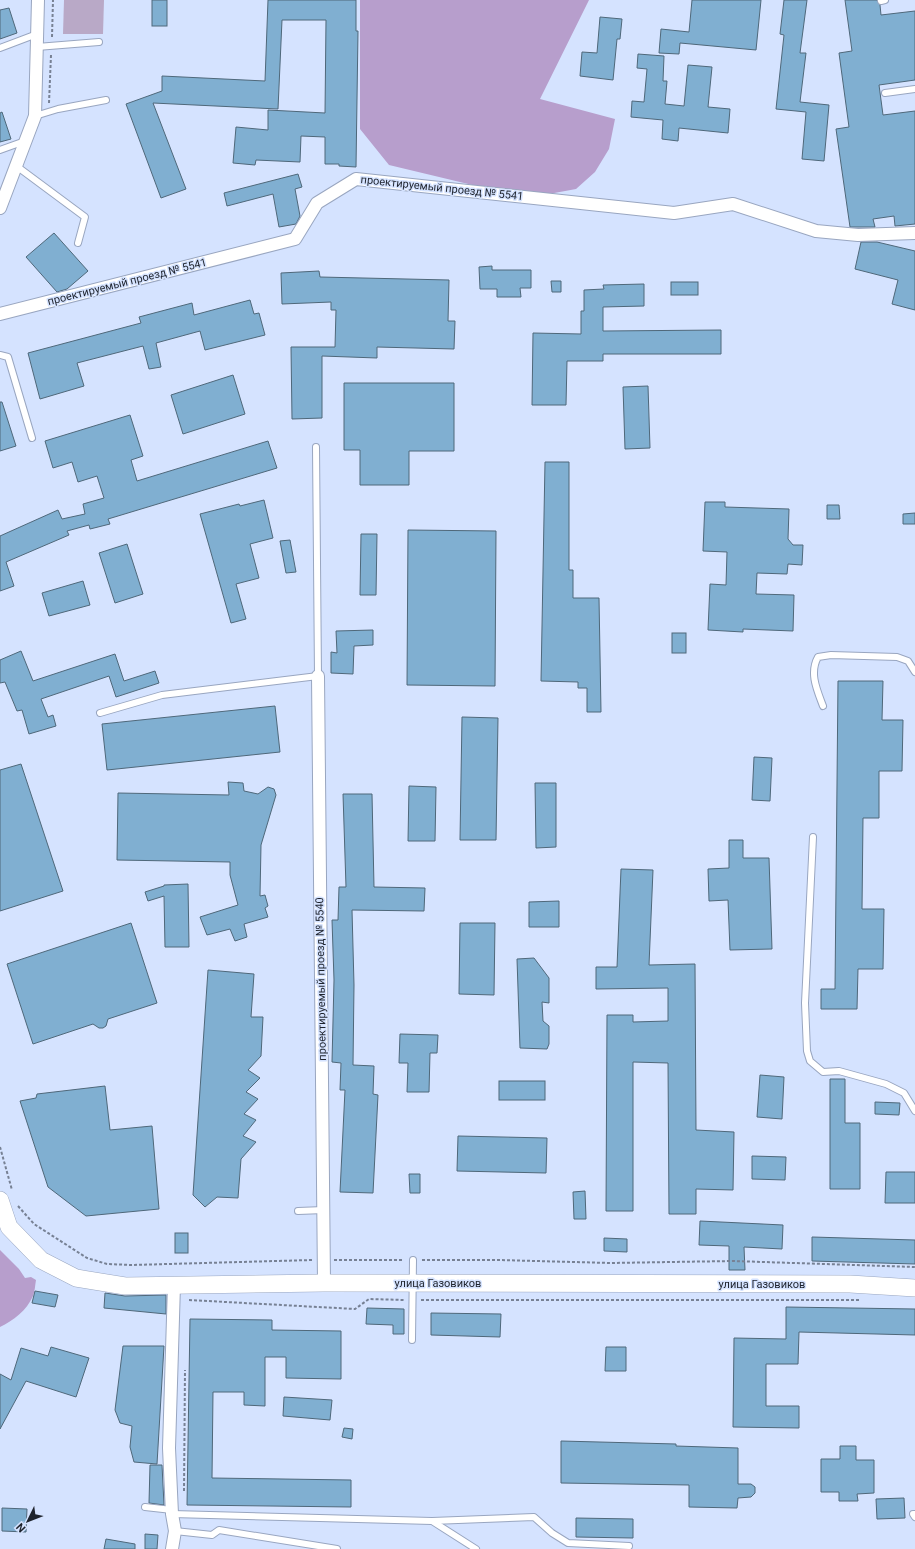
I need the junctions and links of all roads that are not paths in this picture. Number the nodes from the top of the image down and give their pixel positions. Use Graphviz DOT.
graph roads {
  1 [pos="38,0"];
  2 [pos="37,34"];
  3 [pos="99,42"];
  4 [pos="37,47"];
  5 [pos="0,48"];
  6 [pos="915,89"];
  7 [pos="885,93"];
  8 [pos="106,100"];
  9 [pos="35,116"];
  10 [pos="25,141"];
  11 [pos="0,150"];
  12 [pos="15,165"];
  13 [pos="0,208"];
  14 [pos="915,233"];
  15 [pos="78,243"];
  16 [pos="0,314"];
  17 [pos="0,355"];
  18 [pos="32,438"];
  19 [pos="316,447"];
  20 [pos="915,672"];
  21 [pos="318,676"];
  22 [pos="823,706"];
  23 [pos="100,713"];
  24 [pos="813,837"];
  25 [pos="915,1111"];
  26 [pos="10,1199"];
  27 [pos="324,1210"];
  28 [pos="298,1211"];
  29 [pos="4,1226"];
  30 [pos="413,1260"];
  31 [pos="324,1283"];
  32 [pos="413,1283"];
  33 [pos="174,1285"];
  34 [pos="915,1288"];
  35 [pos="412,1340"];
  36 [pos="145,1507"];
  37 [pos="172,1512"];
  38 [pos="915,1514"];
  39 [pos="915,1517"];
  40 [pos="432,1521"];
  41 [pos="175,1531"];
  42 [pos="629,1546"];
  43 [pos="172,1549"];
  44 [pos="337,1549"];
  45 [pos="476,1549"];
  1 -- 2 [label="street"];
  2 -- 4 [label="street"];
  2 -- 5 [label="lane"];
  3 -- 4 [label="lane"];
  4 -- 9 [label="street"];
  6 -- 7 [label="lane"];
  8 -- 9 [label="lane"];
  9 -- 10 [label="street"];
  10 -- 11 [label="lane"];
  10 -- 12 [label="street"];
  12 -- 13 [label="street"];
  12 -- 15 [label="lane"];
  14 -- 16 [label="street, проектируемый проезд № 5541"];
  17 -- 18 [label="lane"];
  19 -- 21 [label="lane"];
  20 -- 22 [label="lane"];
  21 -- 23 [label="lane"];
  21 -- 27 [label="street, проектируемый проезд № 5540"];
  24 -- 25 [label="lane"];
  26 -- 29 [label="street, улица Газовиков"];
  27 -- 28 [label="lane"];
  27 -- 31 [label="street, проектируемый проезд № 5540"];
  29 -- 33 [label="street, улица Газовиков"];
  30 -- 32 [label="lane"];
  31 -- 32 [label="street, улица Газовиков"];
  31 -- 33 [label="street, улица Газовиков"];
  32 -- 34 [label="street, улица Газовиков"];
  32 -- 35 [label="lane"];
  33 -- 37 [label="street"];
  36 -- 37 [label="lane"];
  37 -- 40 [label="lane"];
  37 -- 41 [label="street"];
  38 -- 39 [label="lane"];
  40 -- 42 [label="lane"];
  40 -- 45 [label="lane"];
  41 -- 43 [label="street"];
  41 -- 44 [label="lane"];
}
